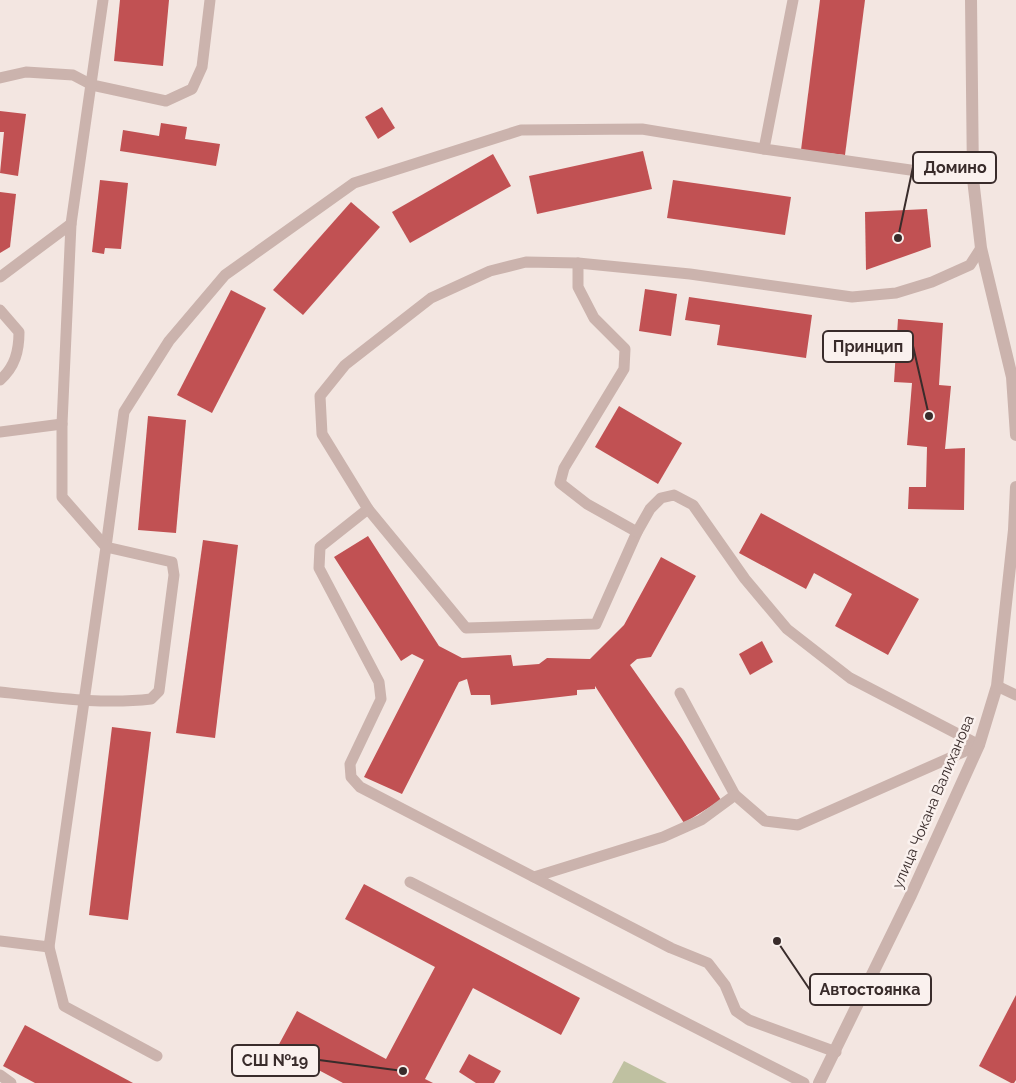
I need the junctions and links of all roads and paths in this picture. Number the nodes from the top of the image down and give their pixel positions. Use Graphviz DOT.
graph roads {
  1 [pos="103,0"];
  2 [pos="210,0"];
  3 [pos="794,0"];
  4 [pos="971,0"];
  5 [pos="0,78"];
  6 [pos="92,85"];
  7 [pos="764,148"];
  8 [pos="974,179"];
  9 [pos="71,224"];
  10 [pos="981,248"];
  11 [pos="578,263"];
  12 [pos="0,277"];
  13 [pos="0,310"];
  14 [pos="1014,375"];
  15 [pos="0,380"];
  16 [pos="62,424"];
  17 [pos="0,432"];
  18 [pos="1016,435"];
  19 [pos="1016,487"];
  20 [pos="368,509"];
  21 [pos="637,532"];
  22 [pos="106,547"];
  23 [pos="997,686"];
  24 [pos="0,692"];
  25 [pos="680,693"];
  26 [pos="1016,696"];
  27 [pos="84,700"];
  28 [pos="979,745"];
  29 [pos="735,795"];
  30 [pos="534,877"];
  31 [pos="410,882"];
  32 [pos="0,941"];
  33 [pos="49,948"];
  34 [pos="836,1052"];
  35 [pos="157,1056"];
  36 [pos="0,1075"];
  37 [pos="11,1083"];
  38 [pos="804,1083"];
  39 [pos="820,1083"];
  1 -- 6 [label="lane"];
  2 -- 6 [label="lane"];
  3 -- 7 [label="lane"];
  4 -- 8 [label="street"];
  5 -- 6 [label="lane"];
  6 -- 9 [label="lane"];
  7 -- 8 [label="lane"];
  7 -- 22 [label="lane"];
  8 -- 10 [label="street"];
  9 -- 12 [label="lane"];
  9 -- 16 [label="lane"];
  10 -- 11 [label="lane"];
  10 -- 14 [label="street"];
  11 -- 20 [label="lane"];
  11 -- 21 [label="lane"];
  13 -- 15 [label="lane"];
  14 -- 18 [label="street"];
  16 -- 17 [label="lane"];
  16 -- 22 [label="lane"];
  19 -- 23 [label="street, улица Чокана Валиханова"];
  20 -- 21 [label="lane"];
  20 -- 30 [label="lane"];
  21 -- 28 [label="lane"];
  22 -- 27 [label="lane"];
  22 -- 27 [label="lane"];
  23 -- 26 [label="lane"];
  23 -- 28 [label="street, улица Чокана Валиханова"];
  24 -- 27 [label="lane"];
  25 -- 29 [label="lane"];
  27 -- 33 [label="lane"];
  28 -- 29 [label="lane"];
  28 -- 34 [label="street, улица Чокана Валиханова"];
  29 -- 30 [label="lane"];
  30 -- 34 [label="lane"];
  31 -- 38 [label="lane"];
  32 -- 33 [label="lane"];
  33 -- 35 [label="lane"];
  34 -- 39 [label="street, улица Чокана Валиханова"];
  36 -- 37 [label="lane"];
}
